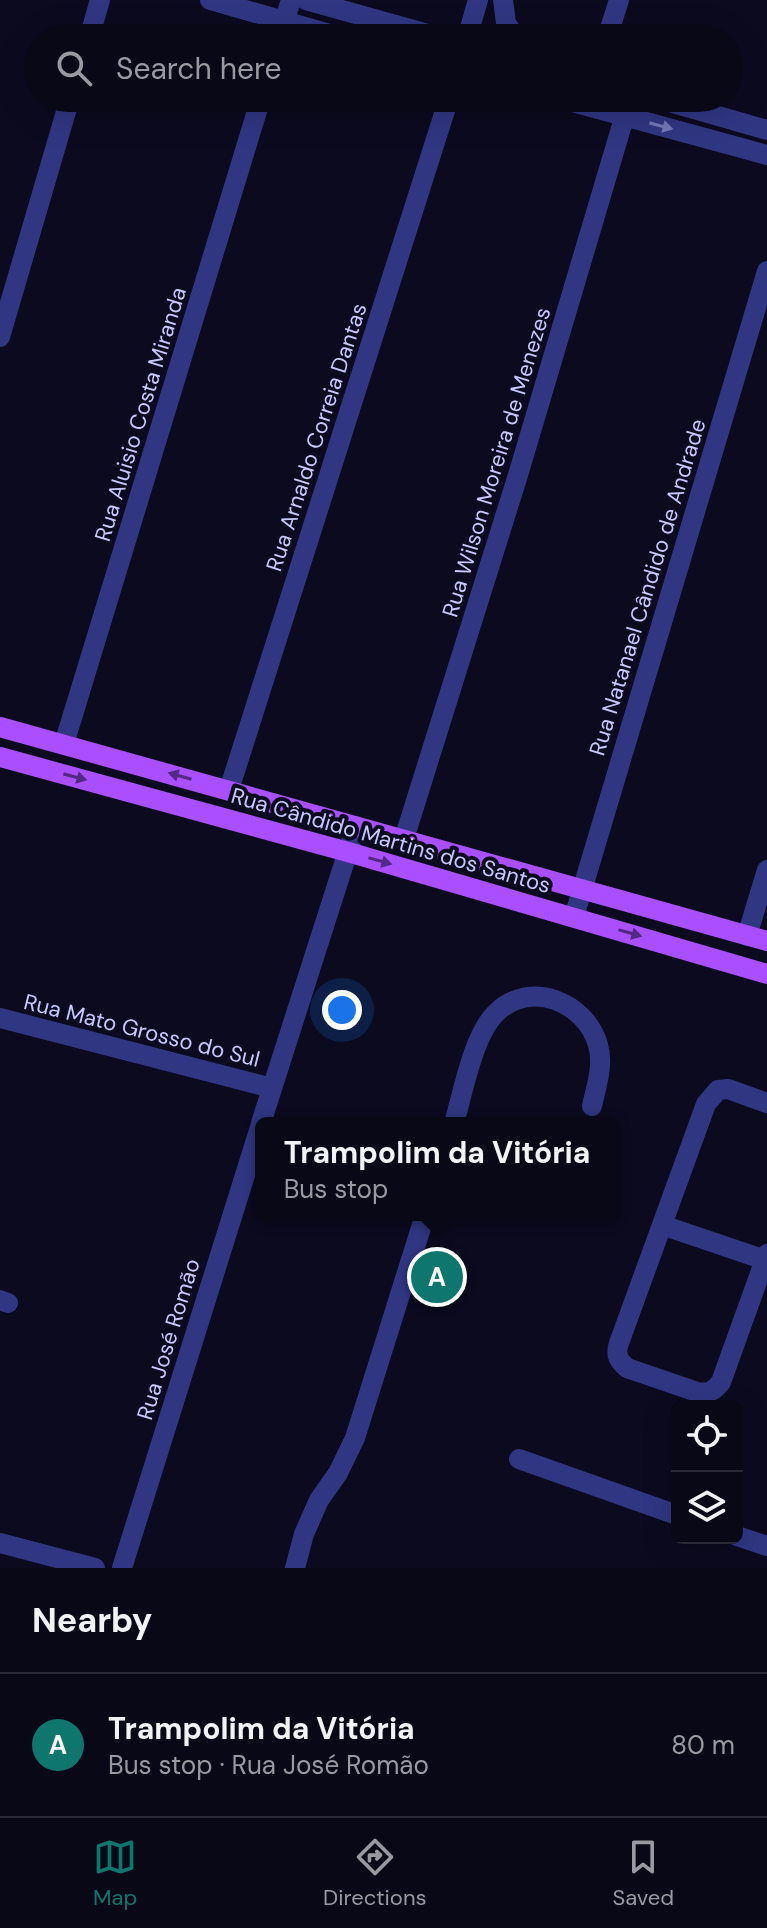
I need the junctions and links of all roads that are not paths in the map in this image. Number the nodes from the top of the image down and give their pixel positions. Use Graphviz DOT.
graph roads {
  1 [pos="100,0"];
  2 [pos="210,0"];
  3 [pos="291,0"];
  4 [pos="478,0"];
  5 [pos="503,0"];
  6 [pos="619,0"];
  7 [pos="320,2"];
  8 [pos="93,24"];
  9 [pos="268,24"];
  10 [pos="284,24"];
  11 [pos="395,24"];
  12 [pos="471,24"];
  13 [pos="507,24"];
  14 [pos="611,24"];
  15 [pos="66,112"];
  16 [pos="257,112"];
  17 [pos="445,112"];
  18 [pos="626,112"];
  19 [pos="641,112"];
  20 [pos="704,112"];
  21 [pos="761,128"];
  22 [pos="747,150"];
  23 [pos="767,155"];
  24 [pos="767,271"];
  25 [pos="0,337"];
  26 [pos="0,727"];
  27 [pos="64,744"];
  28 [pos="0,757"];
  29 [pos="229,790"];
  30 [pos="356,826"];
  31 [pos="404,839"];
  32 [pos="348,852"];
  33 [pos="767,870"];
  34 [pos="582,888"];
  35 [pos="574,917"];
  36 [pos="747,936"];
  37 [pos="767,941"];
  38 [pos="767,974"];
  39 [pos="0,1018"];
  40 [pos="272,1088"];
  41 [pos="767,1103"];
  42 [pos="592,1106"];
  43 [pos="263,1117"];
  44 [pos="456,1117"];
  45 [pos="255,1142"];
  46 [pos="423,1221"];
  47 [pos="662,1225"];
  48 [pos="766,1257"];
  49 [pos="519,1459"];
  50 [pos="671,1513"];
  51 [pos="743,1538"];
  52 [pos="0,1543"];
  53 [pos="767,1546"];
  54 [pos="63,1564"];
  55 [pos="95,1568"];
  56 [pos="122,1568"];
  57 [pos="295,1568"];
  1 -- 8 [label="street"];
  2 -- 9 [label="street"];
  3 -- 10 [label="street"];
  4 -- 12 [label="street"];
  5 -- 13 [label="street"];
  6 -- 14 [label="street"];
  7 -- 11 [label="street"];
  15 -- 25 [label="street"];
  16 -- 27 [label="street, Rua Aluisio Costa Miranda"];
  17 -- 29 [label="street, Rua Arnaldo Correia Dantas"];
  18 -- 31 [label="street, Rua Wilson Moreira de Menezes"];
  19 -- 22 [label="street, one-way"];
  20 -- 21 [label="street"];
  21 -- 22 [label="street"];
  22 -- 23 [label="street"];
  24 -- 34 [label="street, Rua Natanael Cândido de Andrade"];
  26 -- 27 [label="main road, Rua Cândido Martins dos Santos"];
  29 -- 27 [label="main road, Rua Cândido Martins dos Santos, one-way"];
  28 -- 32 [label="main road, Rua Cândido Martins dos Santos, one-way"];
  29 -- 30 [label="main road, Rua Cândido Martins dos Santos"];
  30 -- 31 [label="main road, Rua Cândido Martins dos Santos"];
  30 -- 32 [label="street, Rua José Romão"];
  31 -- 34 [label="main road, Rua Cândido Martins dos Santos"];
  32 -- 35 [label="main road, Rua Cândido Martins dos Santos, one-way"];
  32 -- 40 [label="street, Rua José Romão"];
  33 -- 36 [label="street"];
  34 -- 35 [label="street, Rua Natanael Cândido de Andrade"];
  34 -- 36 [label="main road, Rua Cândido Martins dos Santos"];
  35 -- 38 [label="main road, Rua Cândido Martins dos Santos, one-way"];
  36 -- 37 [label="main road, Rua Cândido Martins dos Santos"];
  39 -- 40 [label="street, Rua Mato Grosso do Sul"];
  40 -- 43 [label="street, Rua José Romão"];
  41 -- 47 [label="street"];
  42 -- 44 [label="street"];
  45 -- 56 [label="street, Rua José Romão"];
  46 -- 57 [label="street"];
  47 -- 48 [label="street"];
  47 -- 48 [label="street"];
  49 -- 50 [label="street"];
  51 -- 53 [label="street"];
  52 -- 54 [label="street"];
  54 -- 55 [label="street"];
}
